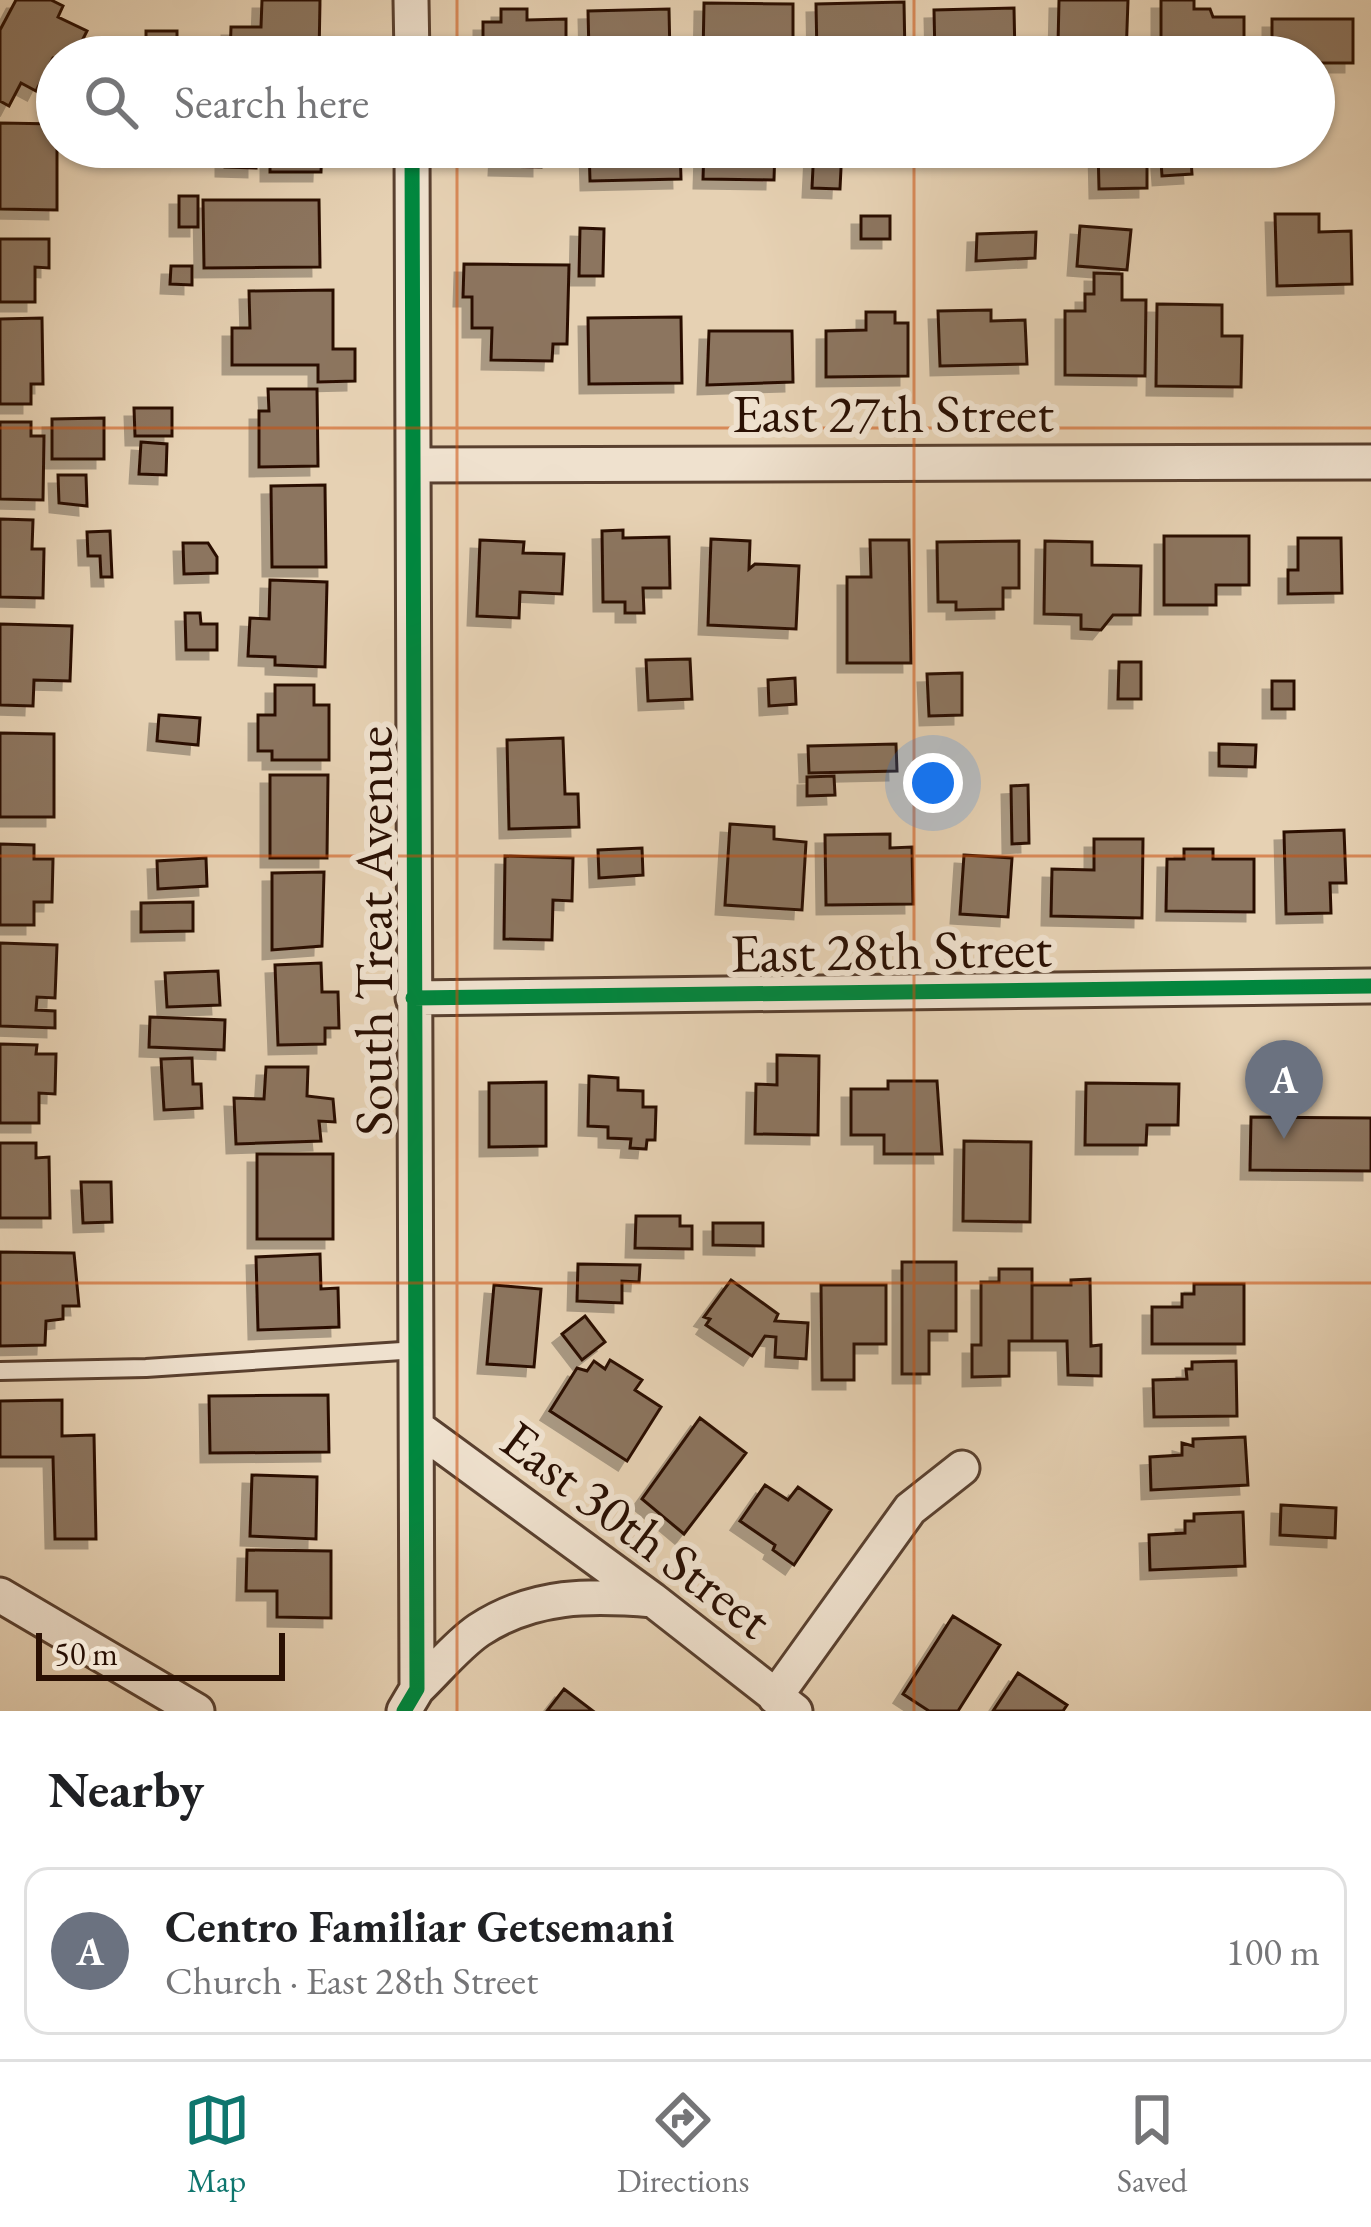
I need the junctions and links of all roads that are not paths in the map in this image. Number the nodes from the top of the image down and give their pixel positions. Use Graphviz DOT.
graph roads {
  1 [pos="411,0"];
  2 [pos="412,36"];
  3 [pos="412,168"];
  4 [pos="1371,462"];
  5 [pos="415,465"];
  6 [pos="1371,986"];
  7 [pos="413,998"];
  8 [pos="417,1350"];
  9 [pos="0,1371"];
  10 [pos="418,1428"];
  11 [pos="962,1468"];
  12 [pos="0,1594"];
  13 [pos="653,1600"];
  14 [pos="410,1700"];
  15 [pos="785,1704"];
  16 [pos="197,1711"];
  1 -- 2 [label="street"];
  3 -- 5 [label="street, South Treat Avenue"];
  4 -- 5 [label="street, East 27th Street"];
  5 -- 7 [label="street, South Treat Avenue"];
  6 -- 7 [label="street, East 28th Street"];
  7 -- 8 [label="street, South Treat Avenue"];
  8 -- 9 [label="lane"];
  8 -- 10 [label="street, South Treat Avenue"];
  10 -- 13 [label="street, East 30th Street"];
  10 -- 14 [label="street, South Treat Avenue"];
  11 -- 15 [label="street"];
  12 -- 16 [label="street"];
  13 -- 14 [label="street"];
  13 -- 15 [label="street, East 30th Street"];
}
